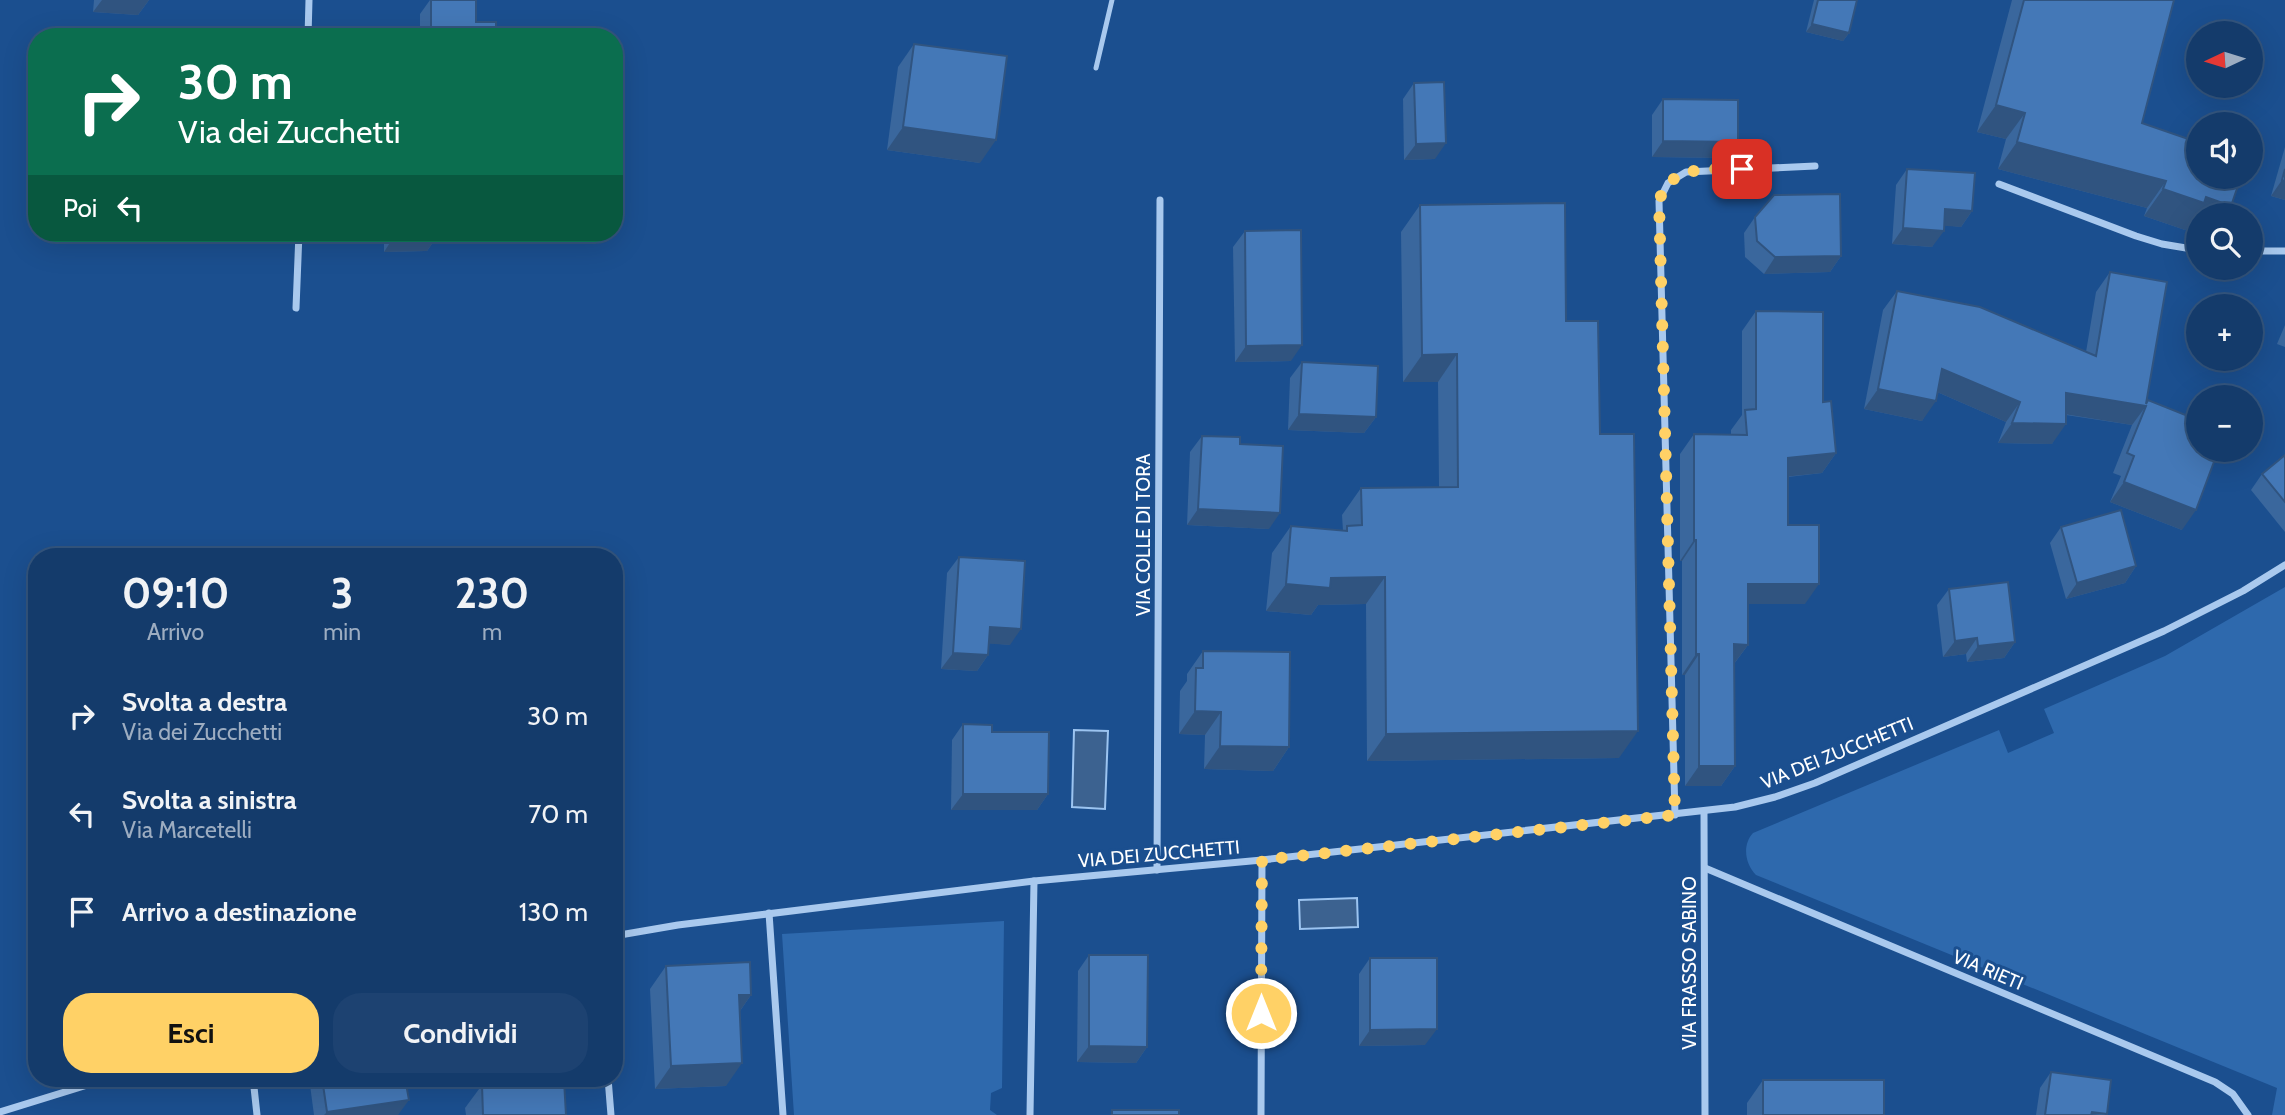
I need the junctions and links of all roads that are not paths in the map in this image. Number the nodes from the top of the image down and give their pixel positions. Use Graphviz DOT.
graph roads {
  1 [pos="309,0"];
  2 [pos="1112,0"];
  3 [pos="308,28"];
  4 [pos="1096,68"];
  5 [pos="1815,166"];
  6 [pos="1999,184"];
  7 [pos="1160,200"];
  8 [pos="299,242"];
  9 [pos="2186,248"];
  10 [pos="2263,251"];
  11 [pos="2285,251"];
  12 [pos="296,308"];
  13 [pos="2285,565"];
  14 [pos="1704,811"];
  15 [pos="1675,815"];
  16 [pos="1262,860"];
  17 [pos="1705,868"];
  18 [pos="1157,870"];
  19 [pos="1034,881"];
  20 [pos="769,913"];
  21 [pos="623,934"];
  22 [pos="81,1087"];
  23 [pos="254,1087"];
  24 [pos="609,1087"];
  25 [pos="0,1112"];
  26 [pos="257,1115"];
  27 [pos="611,1115"];
  28 [pos="783,1115"];
  29 [pos="1030,1115"];
  30 [pos="1261,1115"];
  31 [pos="1705,1115"];
  32 [pos="2248,1115"];
  1 -- 3 [label="street"];
  2 -- 4 [label="lane"];
  5 -- 15 [label="street"];
  6 -- 9 [label="street"];
  7 -- 18 [label="street, VIA COLLE DI TORA"];
  8 -- 12 [label="street"];
  10 -- 11 [label="street"];
  13 -- 14 [label="street, VIA DEI ZUCCHETTI"];
  14 -- 15 [label="street, VIA DEI ZUCCHETTI"];
  14 -- 17 [label="street, VIA FRASSO SABINO"];
  15 -- 16 [label="street, VIA DEI ZUCCHETTI"];
  16 -- 18 [label="street, VIA DEI ZUCCHETTI"];
  16 -- 30 [label="street"];
  17 -- 31 [label="street, VIA FRASSO SABINO"];
  17 -- 32 [label="street, VIA RIETI"];
  18 -- 19 [label="street, VIA DEI ZUCCHETTI"];
  19 -- 20 [label="street, VIA DEI ZUCCHETTI"];
  19 -- 29 [label="street"];
  20 -- 21 [label="street, VIA DEI ZUCCHETTI"];
  20 -- 28 [label="street"];
  22 -- 25 [label="street"];
  23 -- 26 [label="street"];
  24 -- 27 [label="street"];
}
